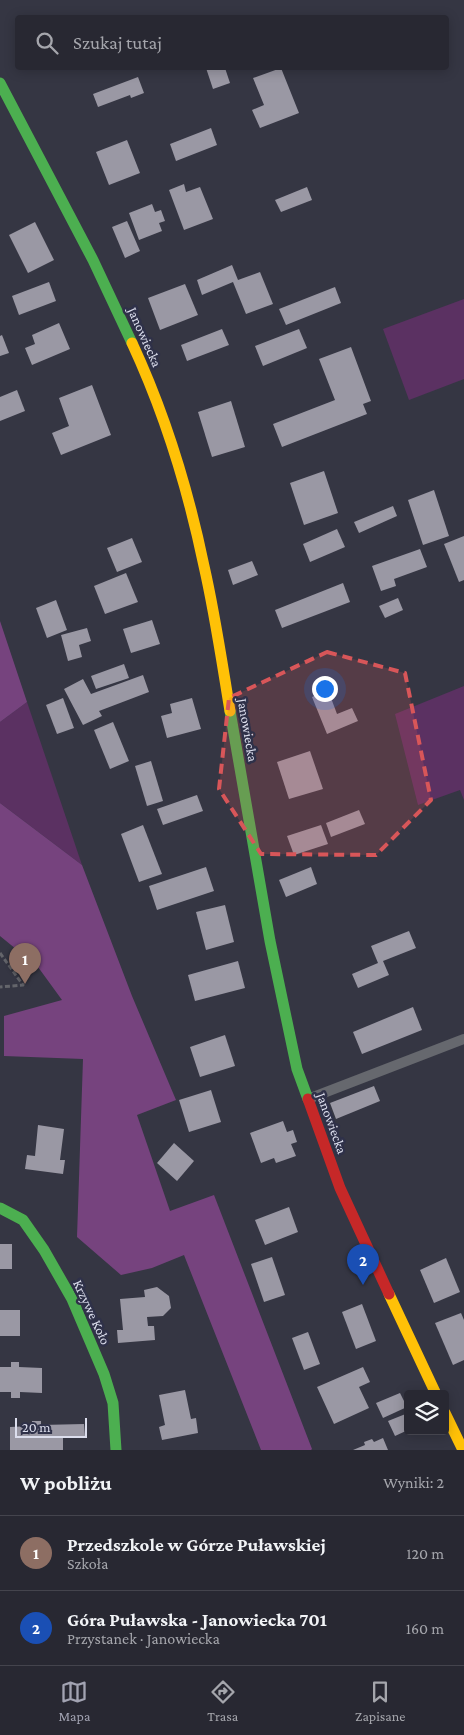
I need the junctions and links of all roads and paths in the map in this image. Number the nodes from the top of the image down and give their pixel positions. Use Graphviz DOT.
graph roads {
  1 [pos="0,83"];
  2 [pos="0,953"];
  3 [pos="0,987"];
  4 [pos="464,1039"];
  5 [pos="307,1099"];
  6 [pos="0,1208"];
  7 [pos="434,1390"];
  8 [pos="449,1421"];
  9 [pos="116,1450"];
  10 [pos="463,1450"];
  1 -- 5 [label="street, Janowiecka"];
  2 -- 3 [label="path"];
  4 -- 5 [label="lane"];
  5 -- 7 [label="street, Janowiecka"];
  6 -- 9 [label="street, Krzywe Koło"];
  8 -- 10 [label="street"];
}
